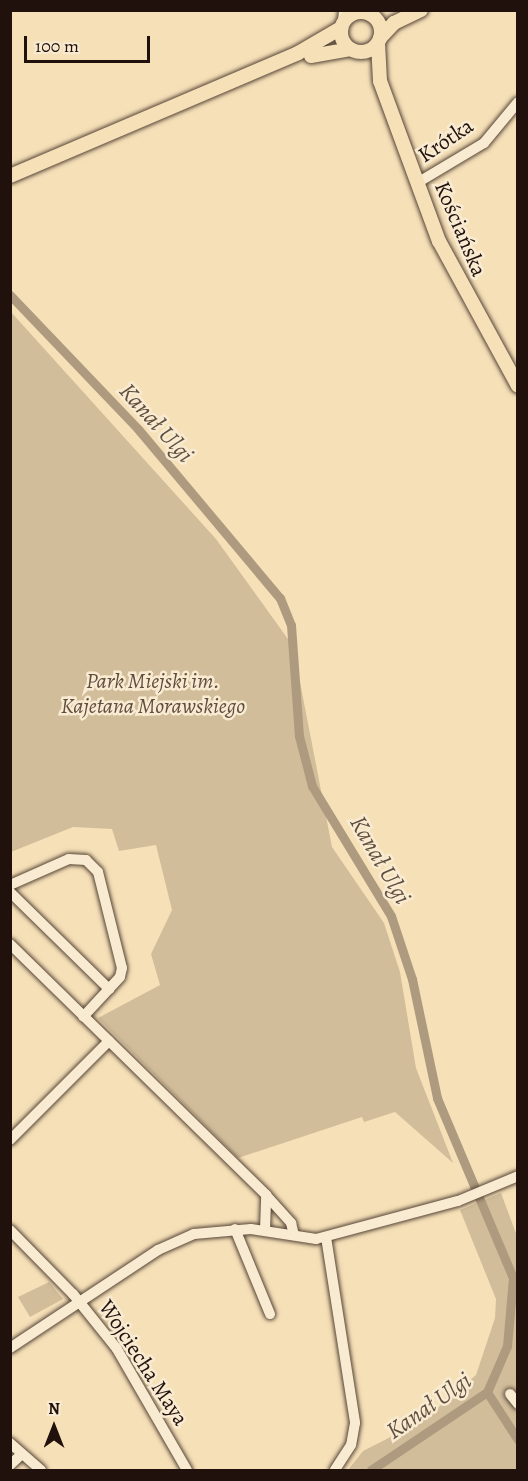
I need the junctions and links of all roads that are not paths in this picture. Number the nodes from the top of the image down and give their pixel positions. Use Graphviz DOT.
graph roads {
  1 [pos="401,10"];
  2 [pos="421,10"];
  3 [pos="367,12"];
  4 [pos="343,20"];
  5 [pos="379,40"];
  6 [pos="353,50"];
  7 [pos="380,81"];
  8 [pos="518,102"];
  9 [pos="172,110"];
  10 [pos="10,176"];
  11 [pos="417,183"];
  12 [pos="518,386"];
  13 [pos="10,885"];
  14 [pos="10,892"];
  15 [pos="10,944"];
  16 [pos="109,988"];
  17 [pos="83,1017"];
  18 [pos="109,1041"];
  19 [pos="10,1140"];
  20 [pos="518,1176"];
  21 [pos="266,1195"];
  22 [pos="235,1229"];
  23 [pos="10,1230"];
  24 [pos="265,1230"];
  25 [pos="294,1235"];
  26 [pos="326,1237"];
  27 [pos="83,1305"];
  28 [pos="270,1314"];
  29 [pos="10,1348"];
  30 [pos="10,1443"];
  31 [pos="22,1454"];
  32 [pos="10,1465"];
  33 [pos="41,1470"];
  34 [pos="187,1470"];
  35 [pos="335,1470"];
  1 -- 3 [label="main road"];
  2 -- 5 [label="main road"];
  3 -- 4 [label="main road"];
  3 -- 5 [label="main road, Kościańska"];
  4 -- 6 [label="main road, Kościańska"];
  4 -- 9 [label="main road"];
  5 -- 6 [label="main road"];
  5 -- 7 [label="main road, Kościańska"];
  6 -- 7 [label="main road, Kościańska"];
  6 -- 9 [label="main road"];
  7 -- 11 [label="main road, Kościańska"];
  8 -- 11 [label="street, Krótka"];
  9 -- 10 [label="main road"];
  11 -- 12 [label="main road, Kościańska"];
  13 -- 16 [label="street"];
  14 -- 16 [label="street"];
  15 -- 17 [label="street"];
  16 -- 17 [label="street"];
  17 -- 18 [label="street"];
  18 -- 19 [label="street"];
  18 -- 21 [label="street"];
  20 -- 26 [label="street"];
  21 -- 24 [label="street"];
  21 -- 25 [label="street"];
  22 -- 24 [label="street"];
  22 -- 27 [label="street"];
  22 -- 28 [label="street"];
  23 -- 27 [label="street, Wojciecha Maya"];
  24 -- 25 [label="street"];
  25 -- 26 [label="street"];
  26 -- 35 [label="street"];
  27 -- 29 [label="street"];
  27 -- 34 [label="street, Wojciecha Maya"];
  30 -- 31 [label="street"];
  31 -- 32 [label="street"];
  31 -- 33 [label="street"];
}
